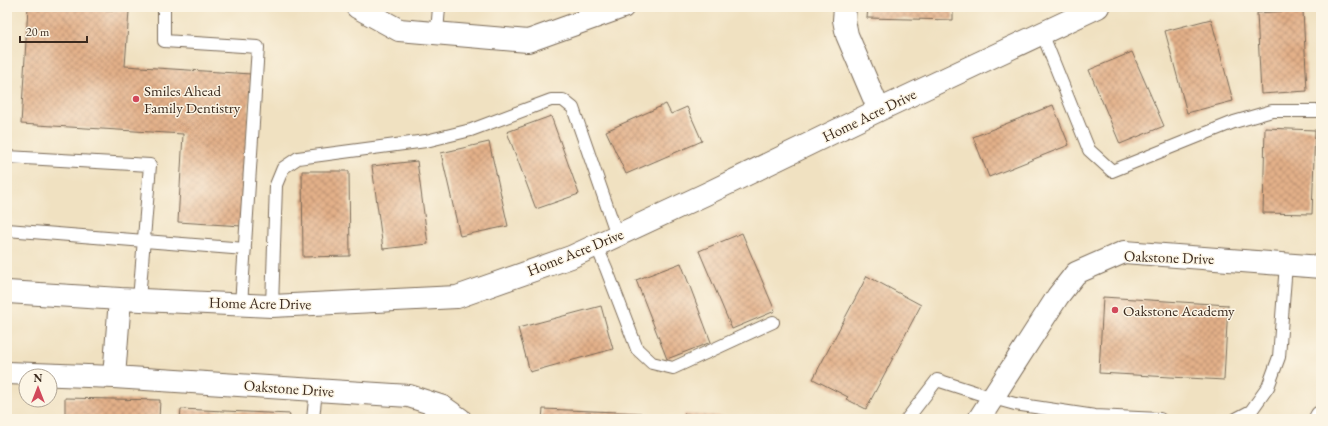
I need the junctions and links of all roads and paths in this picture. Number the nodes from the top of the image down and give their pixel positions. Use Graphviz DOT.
graph roads {
  1 [pos="164,7"];
  2 [pos="357,7"];
  3 [pos="439,7"];
  4 [pos="623,7"];
  5 [pos="845,7"];
  6 [pos="1098,7"];
  7 [pos="437,33"];
  8 [pos="1042,33"];
  9 [pos="879,110"];
  10 [pos="1317,111"];
  11 [pos="7,157"];
  12 [pos="7,230"];
  13 [pos="617,235"];
  14 [pos="144,240"];
  15 [pos="596,245"];
  16 [pos="245,249"];
  17 [pos="1286,264"];
  18 [pos="1321,267"];
  19 [pos="7,292"];
  20 [pos="130,300"];
  21 [pos="241,305"];
  22 [pos="272,306"];
  23 [pos="773,322"];
  24 [pos="7,373"];
  25 [pos="114,377"];
  26 [pos="316,390"];
  27 [pos="992,398"];
  28 [pos="313,419"];
  29 [pos="460,419"];
  30 [pos="907,419"];
  31 [pos="979,419"];
  32 [pos="1160,419"];
  33 [pos="1236,419"];
  1 -- 16 [label="lane"];
  2 -- 7 [label="street"];
  3 -- 7 [label="lane"];
  4 -- 7 [label="street"];
  5 -- 9 [label="street"];
  6 -- 8 [label="street, Home Acre Drive"];
  8 -- 9 [label="street, Home Acre Drive"];
  8 -- 10 [label="lane"];
  9 -- 13 [label="street, Home Acre Drive"];
  11 -- 14 [label="lane"];
  12 -- 14 [label="lane"];
  13 -- 15 [label="street, Home Acre Drive"];
  13 -- 22 [label="lane"];
  14 -- 16 [label="lane"];
  14 -- 20 [label="lane"];
  15 -- 22 [label="street, Home Acre Drive"];
  15 -- 23 [label="lane"];
  16 -- 21 [label="lane"];
  17 -- 18 [label="street, Oakstone Drive"];
  17 -- 27 [label="street, Oakstone Drive"];
  17 -- 33 [label="lane"];
  19 -- 20 [label="street, Home Acre Drive"];
  20 -- 21 [label="street, Home Acre Drive"];
  20 -- 25 [label="street"];
  21 -- 22 [label="street, Home Acre Drive"];
  24 -- 25 [label="street, Oakstone Drive"];
  25 -- 26 [label="street, Oakstone Drive"];
  26 -- 28 [label="lane"];
  26 -- 29 [label="street, Oakstone Drive"];
  27 -- 30 [label="lane"];
  27 -- 31 [label="street, Oakstone Drive"];
  27 -- 32 [label="lane"];
}
